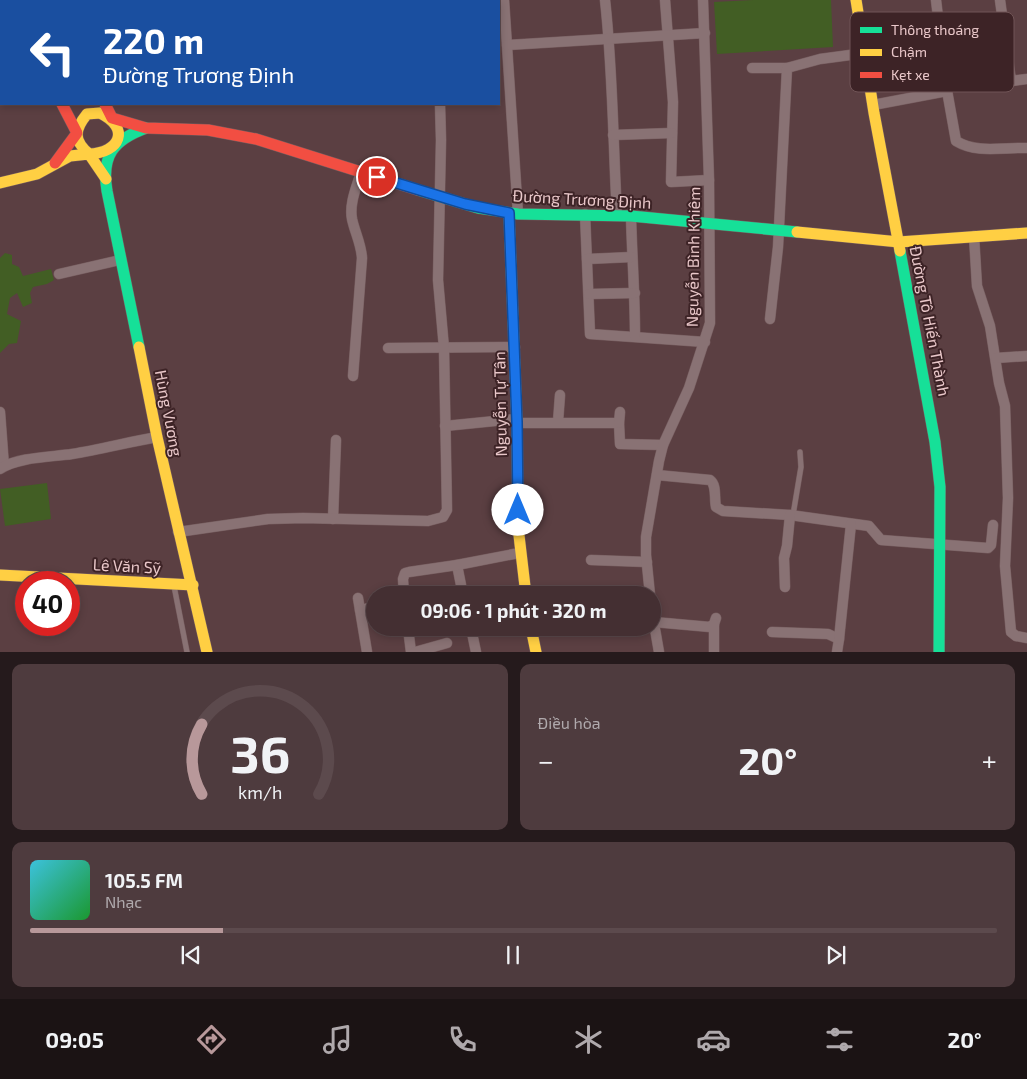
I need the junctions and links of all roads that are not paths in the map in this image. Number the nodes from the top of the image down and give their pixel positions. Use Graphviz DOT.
graph roads {
  1 [pos="504,0"];
  2 [pos="605,0"];
  3 [pos="665,0"];
  4 [pos="703,0"];
  5 [pos="705,33"];
  6 [pos="668,36"];
  7 [pos="610,39"];
  8 [pos="507,45"];
  9 [pos="850,55"];
  10 [pos="752,68"];
  11 [pos="787,68"];
  12 [pos="1027,79"];
  13 [pos="1014,81"];
  14 [pos="871,92"];
  15 [pos="930,92"];
  16 [pos="948,92"];
  17 [pos="63,105"];
  18 [pos="73,105"];
  19 [pos="106,105"];
  20 [pos="440,105"];
  21 [pos="873,105"];
  22 [pos="89,109"];
  23 [pos="112,118"];
  24 [pos="146,128"];
  25 [pos="77,133"];
  26 [pos="672,133"];
  27 [pos="612,135"];
  28 [pos="115,145"];
  29 [pos="1027,148"];
  30 [pos="89,154"];
  31 [pos="55,163"];
  32 [pos="361,172"];
  33 [pos="106,179"];
  34 [pos="709,180"];
  35 [pos="0,183"];
  36 [pos="439,197"];
  37 [pos="513,213"];
  38 [pos="585,214"];
  39 [pos="617,216"];
  40 [pos="631,216"];
  41 [pos="709,224"];
  42 [pos="779,229"];
  43 [pos="1027,233"];
  44 [pos="974,236"];
  45 [pos="899,242"];
  46 [pos="632,257"];
  47 [pos="587,259"];
  48 [pos="120,260"];
  49 [pos="59,274"];
  50 [pos="635,293"];
  51 [pos="589,294"];
  52 [pos="770,319"];
  53 [pos="635,336"];
  54 [pos="705,342"];
  55 [pos="515,347"];
  56 [pos="388,348"];
  57 [pos="444,348"];
  58 [pos="1027,356"];
  59 [pos="996,358"];
  60 [pos="353,376"];
  61 [pos="560,395"];
  62 [pos="0,412"];
  63 [pos="620,412"];
  64 [pos="517,421"];
  65 [pos="558,422"];
  66 [pos="619,423"];
  67 [pos="445,426"];
  68 [pos="157,436"];
  69 [pos="336,440"];
  70 [pos="663,446"];
  71 [pos="800,452"];
  72 [pos="2,468"];
  73 [pos="657,475"];
  74 [pos="791,515"];
  75 [pos="333,518"];
  76 [pos="851,524"];
  77 [pos="993,525"];
  78 [pos="178,532"];
  79 [pos="940,543"];
  80 [pos="520,552"];
  81 [pos="591,560"];
  82 [pos="647,562"];
  83 [pos="456,565"];
  84 [pos="0,575"];
  85 [pos="174,584"];
  86 [pos="193,585"];
  87 [pos="403,586"];
  88 [pos="461,586"];
  89 [pos="525,586"];
  90 [pos="649,586"];
  91 [pos="785,587"];
  92 [pos="358,598"];
  93 [pos="366,609"];
  94 [pos="360,610"];
  95 [pos="661,619"];
  96 [pos="772,632"];
  97 [pos="410,636"];
  98 [pos="473,636"];
  99 [pos="533,636"];
  100 [pos="656,636"];
  101 [pos="1027,638"];
  102 [pos="839,639"];
  103 [pos="447,643"];
  104 [pos="187,652"];
  105 [pos="207,652"];
  106 [pos="367,652"];
  107 [pos="413,652"];
  108 [pos="476,652"];
  109 [pos="536,652"];
  110 [pos="659,652"];
  111 [pos="714,652"];
  112 [pos="837,652"];
  113 [pos="940,652"];
  1 -- 8 [label="street"];
  2 -- 7 [label="street"];
  3 -- 6 [label="street"];
  4 -- 5 [label="street, Nguyễn Bình Khiêm"];
  5 -- 6 [label="street"];
  5 -- 34 [label="street, Nguyễn Bình Khiêm"];
  6 -- 7 [label="street"];
  6 -- 26 [label="street"];
  7 -- 8 [label="street"];
  7 -- 27 [label="street"];
  8 -- 37 [label="street"];
  9 -- 11 [label="street"];
  10 -- 11 [label="street"];
  11 -- 42 [label="street"];
  12 -- 13 [label="street"];
  14 -- 21 [label="street, Đường Tô Hiến Thành"];
  15 -- 21 [label="street"];
  16 -- 29 [label="street"];
  17 -- 25 [label="street"];
  18 -- 22 [label="street"];
  19 -- 23 [label="street"];
  20 -- 36 [label="street"];
  21 -- 45 [label="street, Đường Tô Hiến Thành"];
  22 -- 23 [label="street"];
  22 -- 25 [label="street"];
  23 -- 24 [label="street, Đường Trương Định"];
  23 -- 28 [label="street"];
  24 -- 28 [label="street, Đường Trương Định"];
  24 -- 32 [label="street, Đường Trương Định"];
  25 -- 30 [label="street"];
  25 -- 31 [label="street"];
  26 -- 27 [label="street"];
  26 -- 34 [label="street"];
  27 -- 39 [label="street"];
  28 -- 30 [label="street"];
  28 -- 33 [label="street"];
  30 -- 31 [label="street"];
  30 -- 33 [label="street"];
  31 -- 35 [label="street"];
  32 -- 36 [label="street, Đường Trương Định"];
  32 -- 60 [label="street"];
  33 -- 48 [label="street, Hùng Vương"];
  34 -- 41 [label="street, Nguyễn Bình Khiêm"];
  36 -- 37 [label="street, Đường Trương Định"];
  36 -- 57 [label="street"];
  37 -- 38 [label="street, Đường Trương Định"];
  37 -- 55 [label="street, Nguyễn Tự Tân"];
  38 -- 39 [label="street, Đường Trương Định"];
  38 -- 47 [label="street"];
  39 -- 40 [label="street, Đường Trương Định"];
  40 -- 41 [label="street, Đường Trương Định"];
  40 -- 46 [label="street"];
  41 -- 42 [label="street, Đường Trương Định"];
  41 -- 54 [label="street, Nguyễn Bình Khiêm"];
  42 -- 45 [label="street, Đường Trương Định"];
  42 -- 52 [label="street"];
  43 -- 44 [label="street, Đường Trương Định"];
  44 -- 45 [label="street, Đường Trương Định"];
  44 -- 59 [label="street"];
  45 -- 79 [label="street, Đường Tô Hiến Thành"];
  46 -- 47 [label="street"];
  46 -- 50 [label="street"];
  47 -- 51 [label="street"];
  48 -- 49 [label="street"];
  48 -- 68 [label="street, Hùng Vương"];
  50 -- 51 [label="street"];
  50 -- 53 [label="street"];
  51 -- 53 [label="street"];
  53 -- 54 [label="street"];
  54 -- 70 [label="street, Nguyễn Bình Khiêm"];
  55 -- 57 [label="street"];
  55 -- 64 [label="street, Nguyễn Tự Tân"];
  56 -- 57 [label="street"];
  57 -- 67 [label="street"];
  58 -- 59 [label="street"];
  59 -- 101 [label="street"];
  61 -- 65 [label="street"];
  62 -- 72 [label="street"];
  63 -- 66 [label="street"];
  64 -- 65 [label="street"];
  64 -- 67 [label="street"];
  64 -- 80 [label="street, Nguyễn Tự Tân"];
  65 -- 66 [label="street"];
  66 -- 70 [label="street"];
  67 -- 75 [label="street"];
  68 -- 72 [label="street"];
  68 -- 78 [label="street, Hùng Vương"];
  69 -- 75 [label="street"];
  70 -- 73 [label="street, Nguyễn Bình Khiêm"];
  71 -- 74 [label="lane"];
  73 -- 74 [label="street"];
  73 -- 82 [label="street, Nguyễn Bình Khiêm"];
  74 -- 76 [label="street"];
  74 -- 91 [label="street"];
  75 -- 78 [label="street"];
  76 -- 79 [label="street"];
  76 -- 102 [label="street"];
  77 -- 79 [label="street"];
  78 -- 86 [label="street, Hùng Vương"];
  79 -- 113 [label="street, Đường Tô Hiến Thành"];
  80 -- 83 [label="street"];
  80 -- 89 [label="street, Nguyễn Tự Tân"];
  81 -- 82 [label="street"];
  82 -- 90 [label="street, Nguyễn Bình Khiêm"];
  83 -- 87 [label="street"];
  83 -- 88 [label="street"];
  84 -- 85 [label="street, Lê Văn Sỹ"];
  85 -- 86 [label="street, Lê Văn Sỹ"];
  85 -- 104 [label="lane"];
  86 -- 105 [label="street, Hùng Vương"];
  92 -- 94 [label="street"];
  93 -- 94 [label="street"];
  94 -- 106 [label="street"];
  95 -- 111 [label="street"];
  96 -- 102 [label="street"];
  97 -- 107 [label="street"];
  98 -- 108 [label="street"];
  99 -- 109 [label="street"];
  100 -- 110 [label="street"];
  102 -- 112 [label="street"];
  103 -- 107 [label="street"];
}
